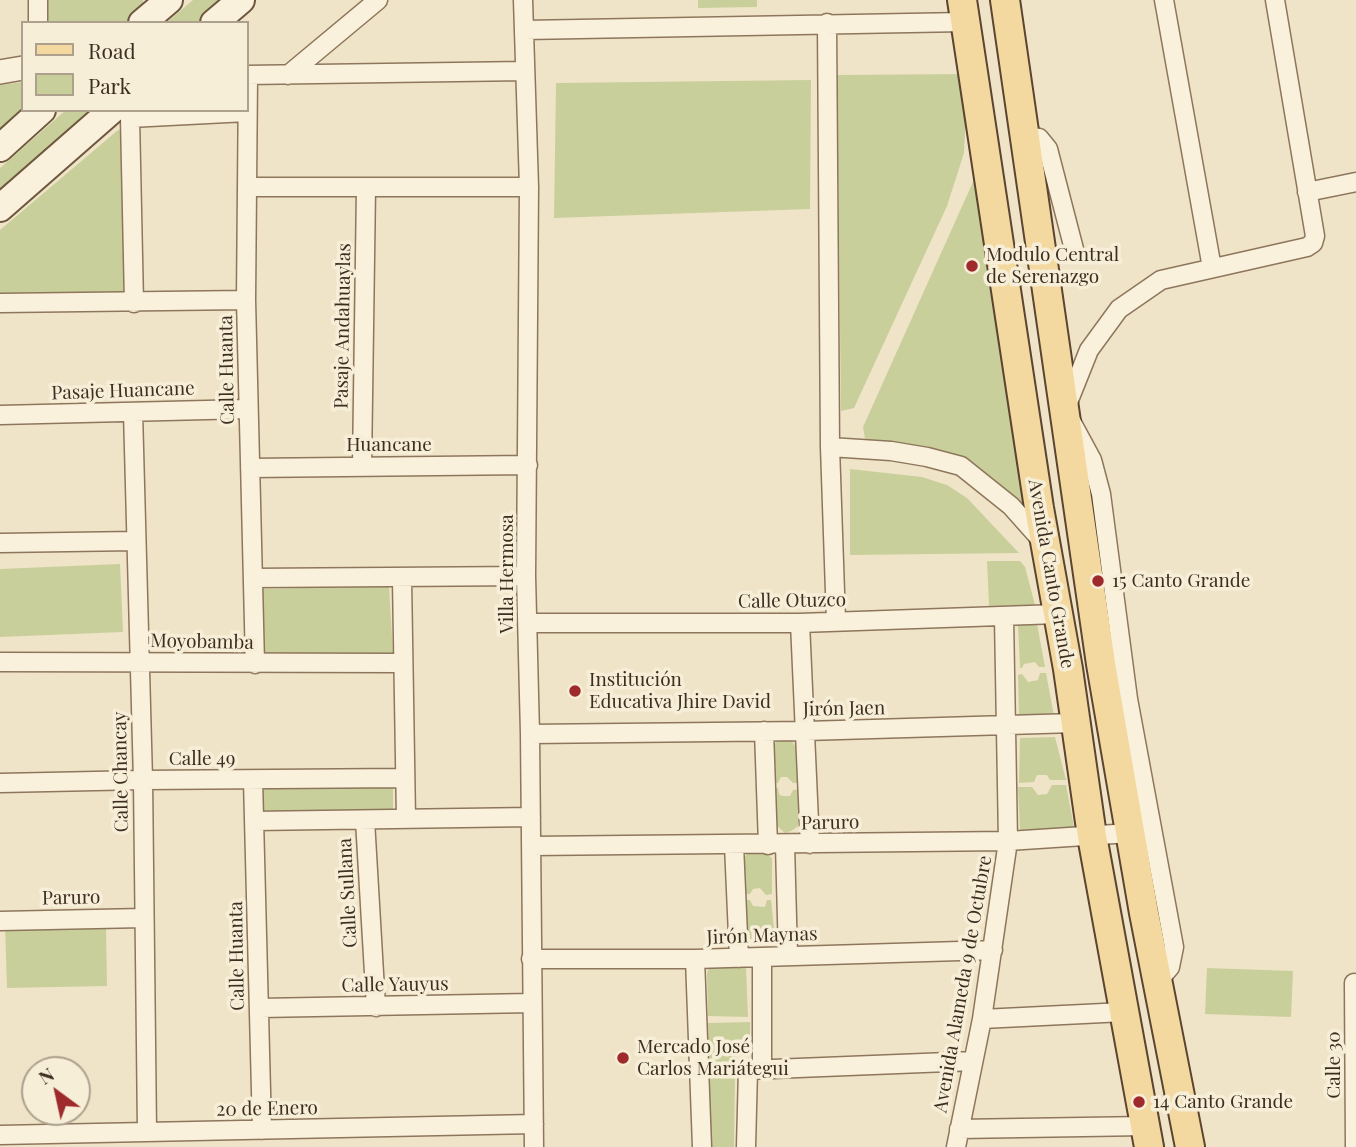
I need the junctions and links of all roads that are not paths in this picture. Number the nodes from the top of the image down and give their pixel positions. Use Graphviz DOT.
graph roads {
  1 [pos="38,0"];
  2 [pos="169,0"];
  3 [pos="241,0"];
  4 [pos="378,0"];
  5 [pos="523,0"];
  6 [pos="1005,0"];
  7 [pos="1164,0"];
  8 [pos="1275,0"];
  9 [pos="963,11"];
  10 [pos="38,21"];
  11 [pos="144,21"];
  12 [pos="216,21"];
  13 [pos="827,23"];
  14 [pos="525,30"];
  15 [pos="21,68"];
  16 [pos="525,71"];
  17 [pos="0,72"];
  18 [pos="248,75"];
  19 [pos="288,75"];
  20 [pos="40,112"];
  21 [pos="185,112"];
  22 [pos="247,112"];
  23 [pos="123,113"];
  24 [pos="1025,135"];
  25 [pos="0,148"];
  26 [pos="1356,182"];
  27 [pos="248,187"];
  28 [pos="529,187"];
  29 [pos="366,188"];
  30 [pos="1307,192"];
  31 [pos="0,208"];
  32 [pos="1075,253"];
  33 [pos="1212,268"];
  34 [pos="246,300"];
  35 [pos="0,303"];
  36 [pos="134,303"];
  37 [pos="248,409"];
  38 [pos="1065,410"];
  39 [pos="133,412"];
  40 [pos="0,415"];
  41 [pos="830,447"];
  42 [pos="528,465"];
  43 [pos="362,466"];
  44 [pos="250,468"];
  45 [pos="135,541"];
  46 [pos="0,543"];
  47 [pos="1047,545"];
  48 [pos="526,576"];
  49 [pos="253,578"];
  50 [pos="402,579"];
  51 [pos="1058,614"];
  52 [pos="1004,617"];
  53 [pos="836,621"];
  54 [pos="527,623"];
  55 [pos="800,623"];
  56 [pos="0,662"];
  57 [pos="139,663"];
  58 [pos="403,663"];
  59 [pos="255,664"];
  60 [pos="1075,723"];
  61 [pos="1006,727"];
  62 [pos="764,731"];
  63 [pos="806,731"];
  64 [pos="530,734"];
  65 [pos="404,778"];
  66 [pos="143,779"];
  67 [pos="253,780"];
  68 [pos="0,783"];
  69 [pos="531,817"];
  70 [pos="405,819"];
  71 [pos="365,820"];
  72 [pos="255,821"];
  73 [pos="1130,833"];
  74 [pos="1092,836"];
  75 [pos="1008,841"];
  76 [pos="810,844"];
  77 [pos="734,845"];
  78 [pos="777,845"];
  79 [pos="531,846"];
  80 [pos="143,918"];
  81 [pos="0,921"];
  82 [pos="993,950"];
  83 [pos="788,956"];
  84 [pos="762,957"];
  85 [pos="739,958"];
  86 [pos="531,959"];
  87 [pos="695,959"];
  88 [pos="1157,982"];
  89 [pos="1354,983"];
  90 [pos="531,1003"];
  91 [pos="376,1007"];
  92 [pos="260,1008"];
  93 [pos="1124,1012"];
  94 [pos="982,1020"];
  95 [pos="973,1061"];
  96 [pos="762,1069"];
  97 [pos="534,1124"];
  98 [pos="262,1130"];
  99 [pos="147,1132"];
  100 [pos="0,1135"];
  101 [pos="1147,1136"];
  102 [pos="958,1138"];
  103 [pos="534,1147"];
  104 [pos="702,1147"];
  105 [pos="746,1147"];
  106 [pos="1190,1147"];
  107 [pos="1355,1147"];
  1 -- 10 [label="street"];
  2 -- 11 [label="main road"];
  3 -- 12 [label="main road"];
  4 -- 19 [label="street"];
  5 -- 14 [label="street, Villa Hermosa"];
  6 -- 24 [label="main road, Avenida Canto Grande"];
  7 -- 33 [label="street"];
  8 -- 30 [label="street"];
  9 -- 13 [label="street"];
  9 -- 47 [label="main road, Avenida Canto Grande"];
  13 -- 14 [label="street"];
  13 -- 41 [label="street"];
  14 -- 16 [label="street, Villa Hermosa"];
  15 -- 17 [label="street"];
  16 -- 19 [label="street"];
  16 -- 28 [label="street, Villa Hermosa"];
  18 -- 19 [label="street"];
  20 -- 25 [label="main road"];
  21 -- 23 [label="street"];
  22 -- 27 [label="street, Calle Huanta"];
  23 -- 31 [label="main road"];
  23 -- 36 [label="street"];
  24 -- 32 [label="street"];
  24 -- 38 [label="main road, Avenida Canto Grande"];
  26 -- 30 [label="street"];
  27 -- 29 [label="street"];
  27 -- 34 [label="street, Calle Huanta"];
  28 -- 29 [label="street"];
  28 -- 42 [label="street, Villa Hermosa"];
  29 -- 43 [label="street, Pasaje Andahuaylas"];
  30 -- 33 [label="street"];
  33 -- 38 [label="street"];
  34 -- 36 [label="street"];
  34 -- 37 [label="street, Calle Huanta"];
  35 -- 36 [label="street"];
  37 -- 39 [label="street, Pasaje Huancane"];
  37 -- 44 [label="street, Calle Huanta"];
  38 -- 73 [label="main road, Avenida Canto Grande"];
  38 -- 88 [label="street"];
  39 -- 40 [label="street, Pasaje Huancane"];
  39 -- 45 [label="street, Calle Chancay"];
  41 -- 47 [label="street"];
  41 -- 53 [label="street"];
  42 -- 43 [label="street, Huancane"];
  42 -- 48 [label="street, Villa Hermosa"];
  43 -- 44 [label="street, Huancane"];
  44 -- 49 [label="street, Calle Huanta"];
  45 -- 46 [label="street"];
  45 -- 57 [label="street, Calle Chancay"];
  47 -- 51 [label="main road, Avenida Canto Grande"];
  48 -- 50 [label="street"];
  48 -- 54 [label="street, Villa Hermosa"];
  49 -- 50 [label="street"];
  49 -- 59 [label="street, Calle Huanta"];
  50 -- 58 [label="street"];
  51 -- 52 [label="street, Calle Otuzco"];
  51 -- 60 [label="main road, Avenida Canto Grande"];
  52 -- 53 [label="street, Calle Otuzco"];
  52 -- 61 [label="street, Avenida Alameda 9 de Octubre"];
  53 -- 55 [label="street, Calle Otuzco"];
  54 -- 55 [label="street, Calle Otuzco"];
  54 -- 64 [label="street, Villa Hermosa"];
  55 -- 63 [label="street"];
  56 -- 57 [label="street, Moyobamba"];
  57 -- 59 [label="street, Moyobamba"];
  57 -- 66 [label="street, Calle Chancay"];
  58 -- 59 [label="street, Moyobamba"];
  58 -- 65 [label="street"];
  60 -- 61 [label="street, Jirón Jaen"];
  60 -- 74 [label="main road, Avenida Canto Grande"];
  61 -- 63 [label="street, Jirón Jaen"];
  61 -- 75 [label="street, Avenida Alameda 9 de Octubre"];
  62 -- 63 [label="street, Jirón Jaen"];
  62 -- 64 [label="street, Jirón Jaen"];
  62 -- 78 [label="street"];
  63 -- 76 [label="street"];
  64 -- 69 [label="street, Villa Hermosa"];
  65 -- 67 [label="street, Calle 49"];
  65 -- 70 [label="street"];
  66 -- 67 [label="street, Calle 49"];
  66 -- 68 [label="street, Calle 49"];
  66 -- 80 [label="street, Calle Chancay"];
  67 -- 72 [label="street, Calle Huanta"];
  69 -- 70 [label="street"];
  69 -- 79 [label="street, Villa Hermosa"];
  70 -- 71 [label="street"];
  71 -- 72 [label="street"];
  71 -- 91 [label="street, Calle Sullana"];
  72 -- 92 [label="street, Calle Huanta"];
  73 -- 74 [label="street, Paruro"];
  73 -- 88 [label="main road, Avenida Canto Grande"];
  74 -- 75 [label="street, Paruro"];
  74 -- 93 [label="main road, Avenida Canto Grande"];
  75 -- 76 [label="street, Paruro"];
  75 -- 82 [label="street, Avenida Alameda 9 de Octubre"];
  76 -- 78 [label="street, Paruro"];
  77 -- 78 [label="street, Paruro"];
  77 -- 79 [label="street, Paruro"];
  77 -- 85 [label="street"];
  78 -- 83 [label="street"];
  79 -- 86 [label="street, Villa Hermosa"];
  80 -- 81 [label="street, Paruro"];
  80 -- 99 [label="street, Calle Chancay"];
  82 -- 83 [label="street, Jirón Maynas"];
  82 -- 94 [label="street, Avenida Alameda 9 de Octubre"];
  83 -- 84 [label="street, Jirón Maynas"];
  84 -- 85 [label="street, Jirón Maynas"];
  84 -- 96 [label="street"];
  85 -- 87 [label="street, Jirón Maynas"];
  86 -- 87 [label="street, Jirón Maynas"];
  86 -- 90 [label="street, Villa Hermosa"];
  87 -- 104 [label="street"];
  88 -- 106 [label="main road, Avenida Canto Grande"];
  89 -- 107 [label="street, Calle 30"];
  90 -- 91 [label="street, Calle Yauyus"];
  90 -- 97 [label="street, Villa Hermosa"];
  91 -- 92 [label="street, Calle Yauyus"];
  92 -- 98 [label="street, Calle Huanta"];
  93 -- 94 [label="street"];
  93 -- 101 [label="main road, Avenida Canto Grande"];
  94 -- 95 [label="street, Avenida Alameda 9 de Octubre"];
  95 -- 96 [label="street"];
  95 -- 102 [label="street, Avenida Alameda 9 de Octubre"];
  96 -- 105 [label="street"];
  97 -- 98 [label="street, 20 de Enero"];
  97 -- 103 [label="street, Villa Hermosa"];
  98 -- 99 [label="street, 20 de Enero"];
  99 -- 100 [label="street, 20 de Enero"];
  101 -- 102 [label="street"];
}
